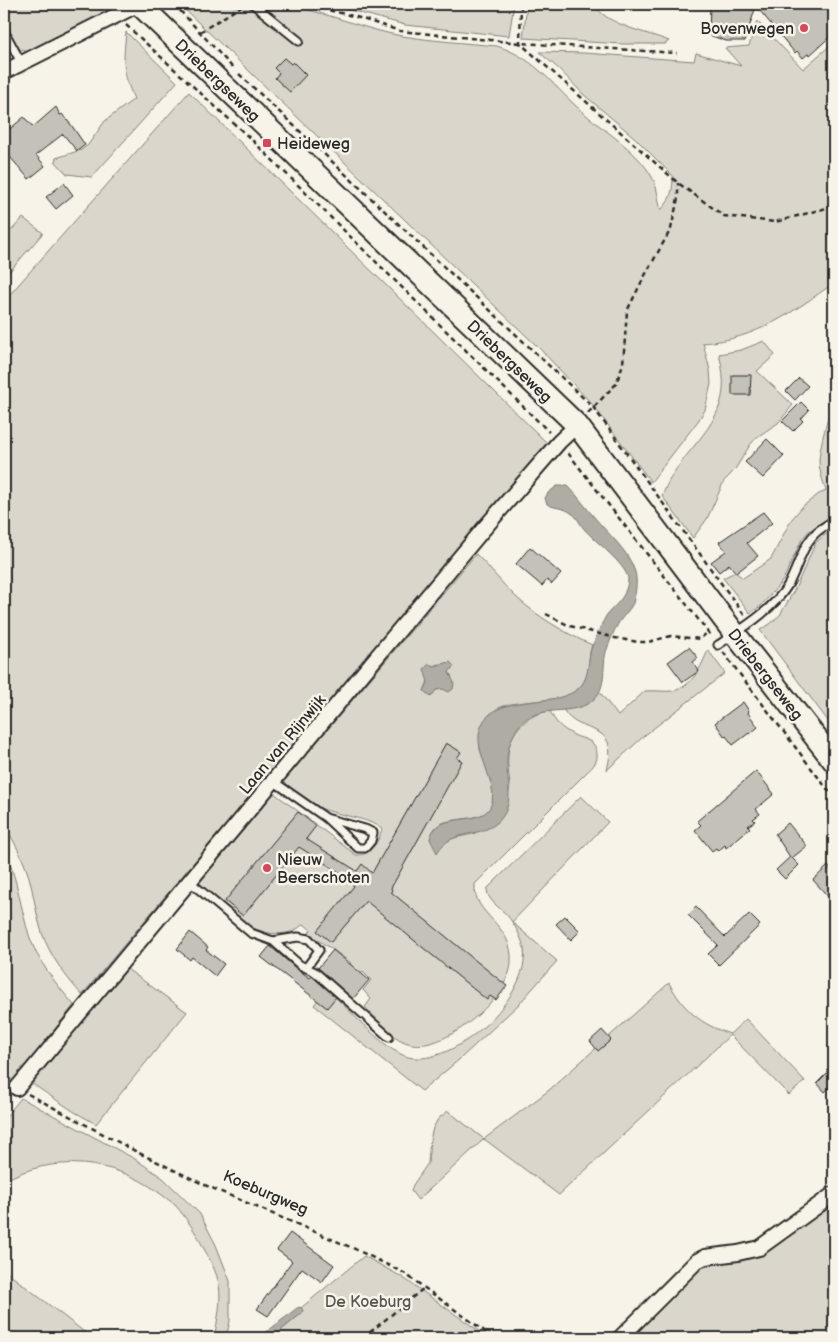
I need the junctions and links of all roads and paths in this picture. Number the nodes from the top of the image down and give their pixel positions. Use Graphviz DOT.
graph roads {
  1 [pos="139,4"];
  2 [pos="244,4"];
  3 [pos="254,4"];
  4 [pos="303,4"];
  5 [pos="521,4"];
  6 [pos="4,31"];
  7 [pos="200,32"];
  8 [pos="138,35"];
  9 [pos="299,41"];
  10 [pos="520,43"];
  11 [pos="677,53"];
  12 [pos="22,64"];
  13 [pos="4,72"];
  14 [pos="678,183"];
  15 [pos="834,206"];
  16 [pos="593,407"];
  17 [pos="577,425"];
  18 [pos="559,442"];
  19 [pos="834,520"];
  20 [pos="546,614"];
  21 [pos="708,632"];
  22 [pos="726,639"];
  23 [pos="834,761"];
  24 [pos="273,781"];
  25 [pos="834,798"];
  26 [pos="326,818"];
  27 [pos="189,881"];
  28 [pos="273,941"];
  29 [pos="306,968"];
  30 [pos="389,1037"];
  31 [pos="17,1088"];
  32 [pos="834,1194"];
  33 [pos="424,1288"];
  34 [pos="363,1338"];
  35 [pos="494,1338"];
  36 [pos="620,1338"];
  1 -- 12 [label="street"];
  1 -- 17 [label="main road, Driebergseweg"];
  2 -- 7 [label="path"];
  3 -- 9 [label="lane"];
  4 -- 10 [label="path"];
  5 -- 10 [label="path"];
  6 -- 12 [label="lane"];
  8 -- 18 [label="path, Driebergseweg"];
  10 -- 11 [label="path"];
  10 -- 14 [label="path"];
  12 -- 13 [label="street"];
  14 -- 15 [label="path"];
  14 -- 16 [label="path"];
  17 -- 18 [label="street, Laan van Rijnwijk"];
  17 -- 22 [label="main road, Driebergseweg"];
  18 -- 21 [label="path, Driebergseweg"];
  18 -- 24 [label="street, Laan van Rijnwijk"];
  19 -- 22 [label="lane"];
  20 -- 21 [label="path"];
  21 -- 22 [label="path, Driebergseweg"];
  22 -- 23 [label="main road, Driebergseweg"];
  22 -- 25 [label="path, Driebergseweg"];
  24 -- 26 [label="lane"];
  24 -- 27 [label="street, Laan van Rijnwijk"];
  26 -- 26 [label="lane"];
  27 -- 28 [label="lane"];
  27 -- 31 [label="street, Laan van Rijnwijk"];
  28 -- 29 [label="lane"];
  28 -- 29 [label="lane"];
  29 -- 30 [label="lane"];
  31 -- 33 [label="path, Koeburgweg"];
  32 -- 36 [label="street"];
  33 -- 34 [label="path"];
  33 -- 35 [label="path, Koeburgweg"];
}
